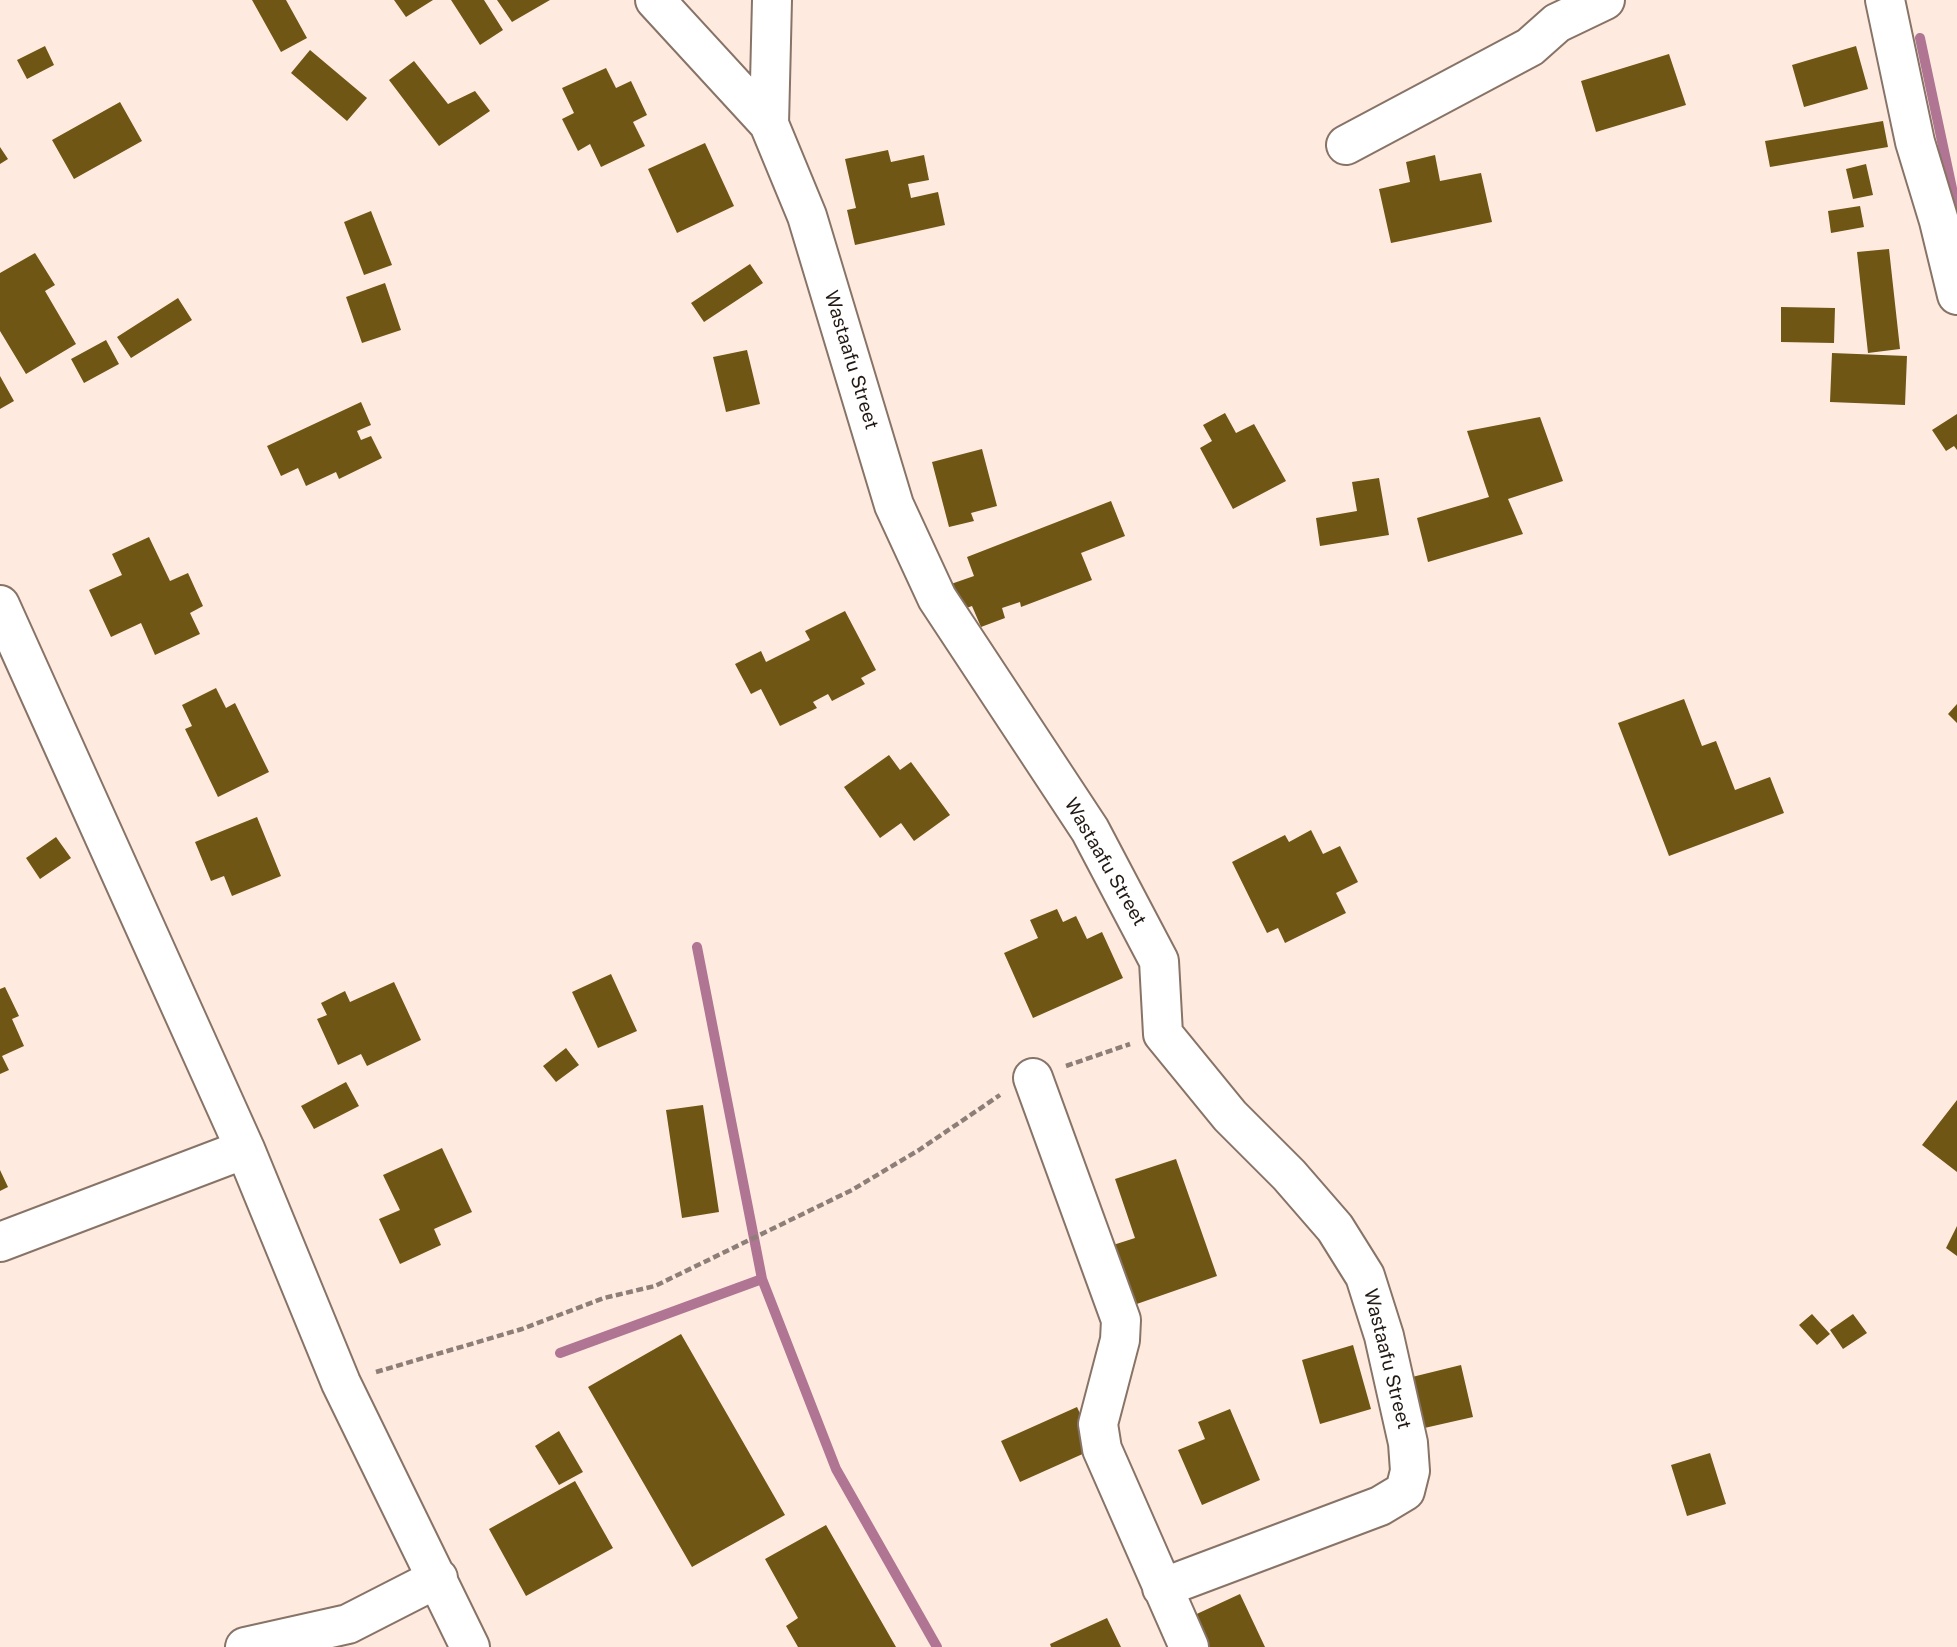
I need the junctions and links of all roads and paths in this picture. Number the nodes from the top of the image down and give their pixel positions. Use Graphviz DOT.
graph roads {
  1 [pos="655,0"];
  2 [pos="772,0"];
  3 [pos="1605,0"];
  4 [pos="1885,0"];
  5 [pos="769,124"];
  6 [pos="1346,145"];
  7 [pos="1957,295"];
  8 [pos="0,605"];
  9 [pos="1163,1034"];
  10 [pos="1033,1078"];
  11 [pos="245,1149"];
  12 [pos="0,1242"];
  13 [pos="341,1383"];
  14 [pos="438,1578"];
  15 [pos="1162,1588"];
  16 [pos="245,1647"];
  17 [pos="470,1647"];
  18 [pos="1189,1647"];
  1 -- 5 [label="street, Wastaafu Street"];
  2 -- 5 [label="street"];
  3 -- 6 [label="street"];
  4 -- 7 [label="street"];
  5 -- 9 [label="street, Wastaafu Street"];
  8 -- 11 [label="street"];
  9 -- 10 [label="path"];
  9 -- 15 [label="street, Wastaafu Street"];
  10 -- 13 [label="path"];
  10 -- 15 [label="street"];
  11 -- 12 [label="street"];
  11 -- 13 [label="street"];
  13 -- 14 [label="street"];
  14 -- 16 [label="street"];
  14 -- 17 [label="street"];
  15 -- 18 [label="street"];
}
